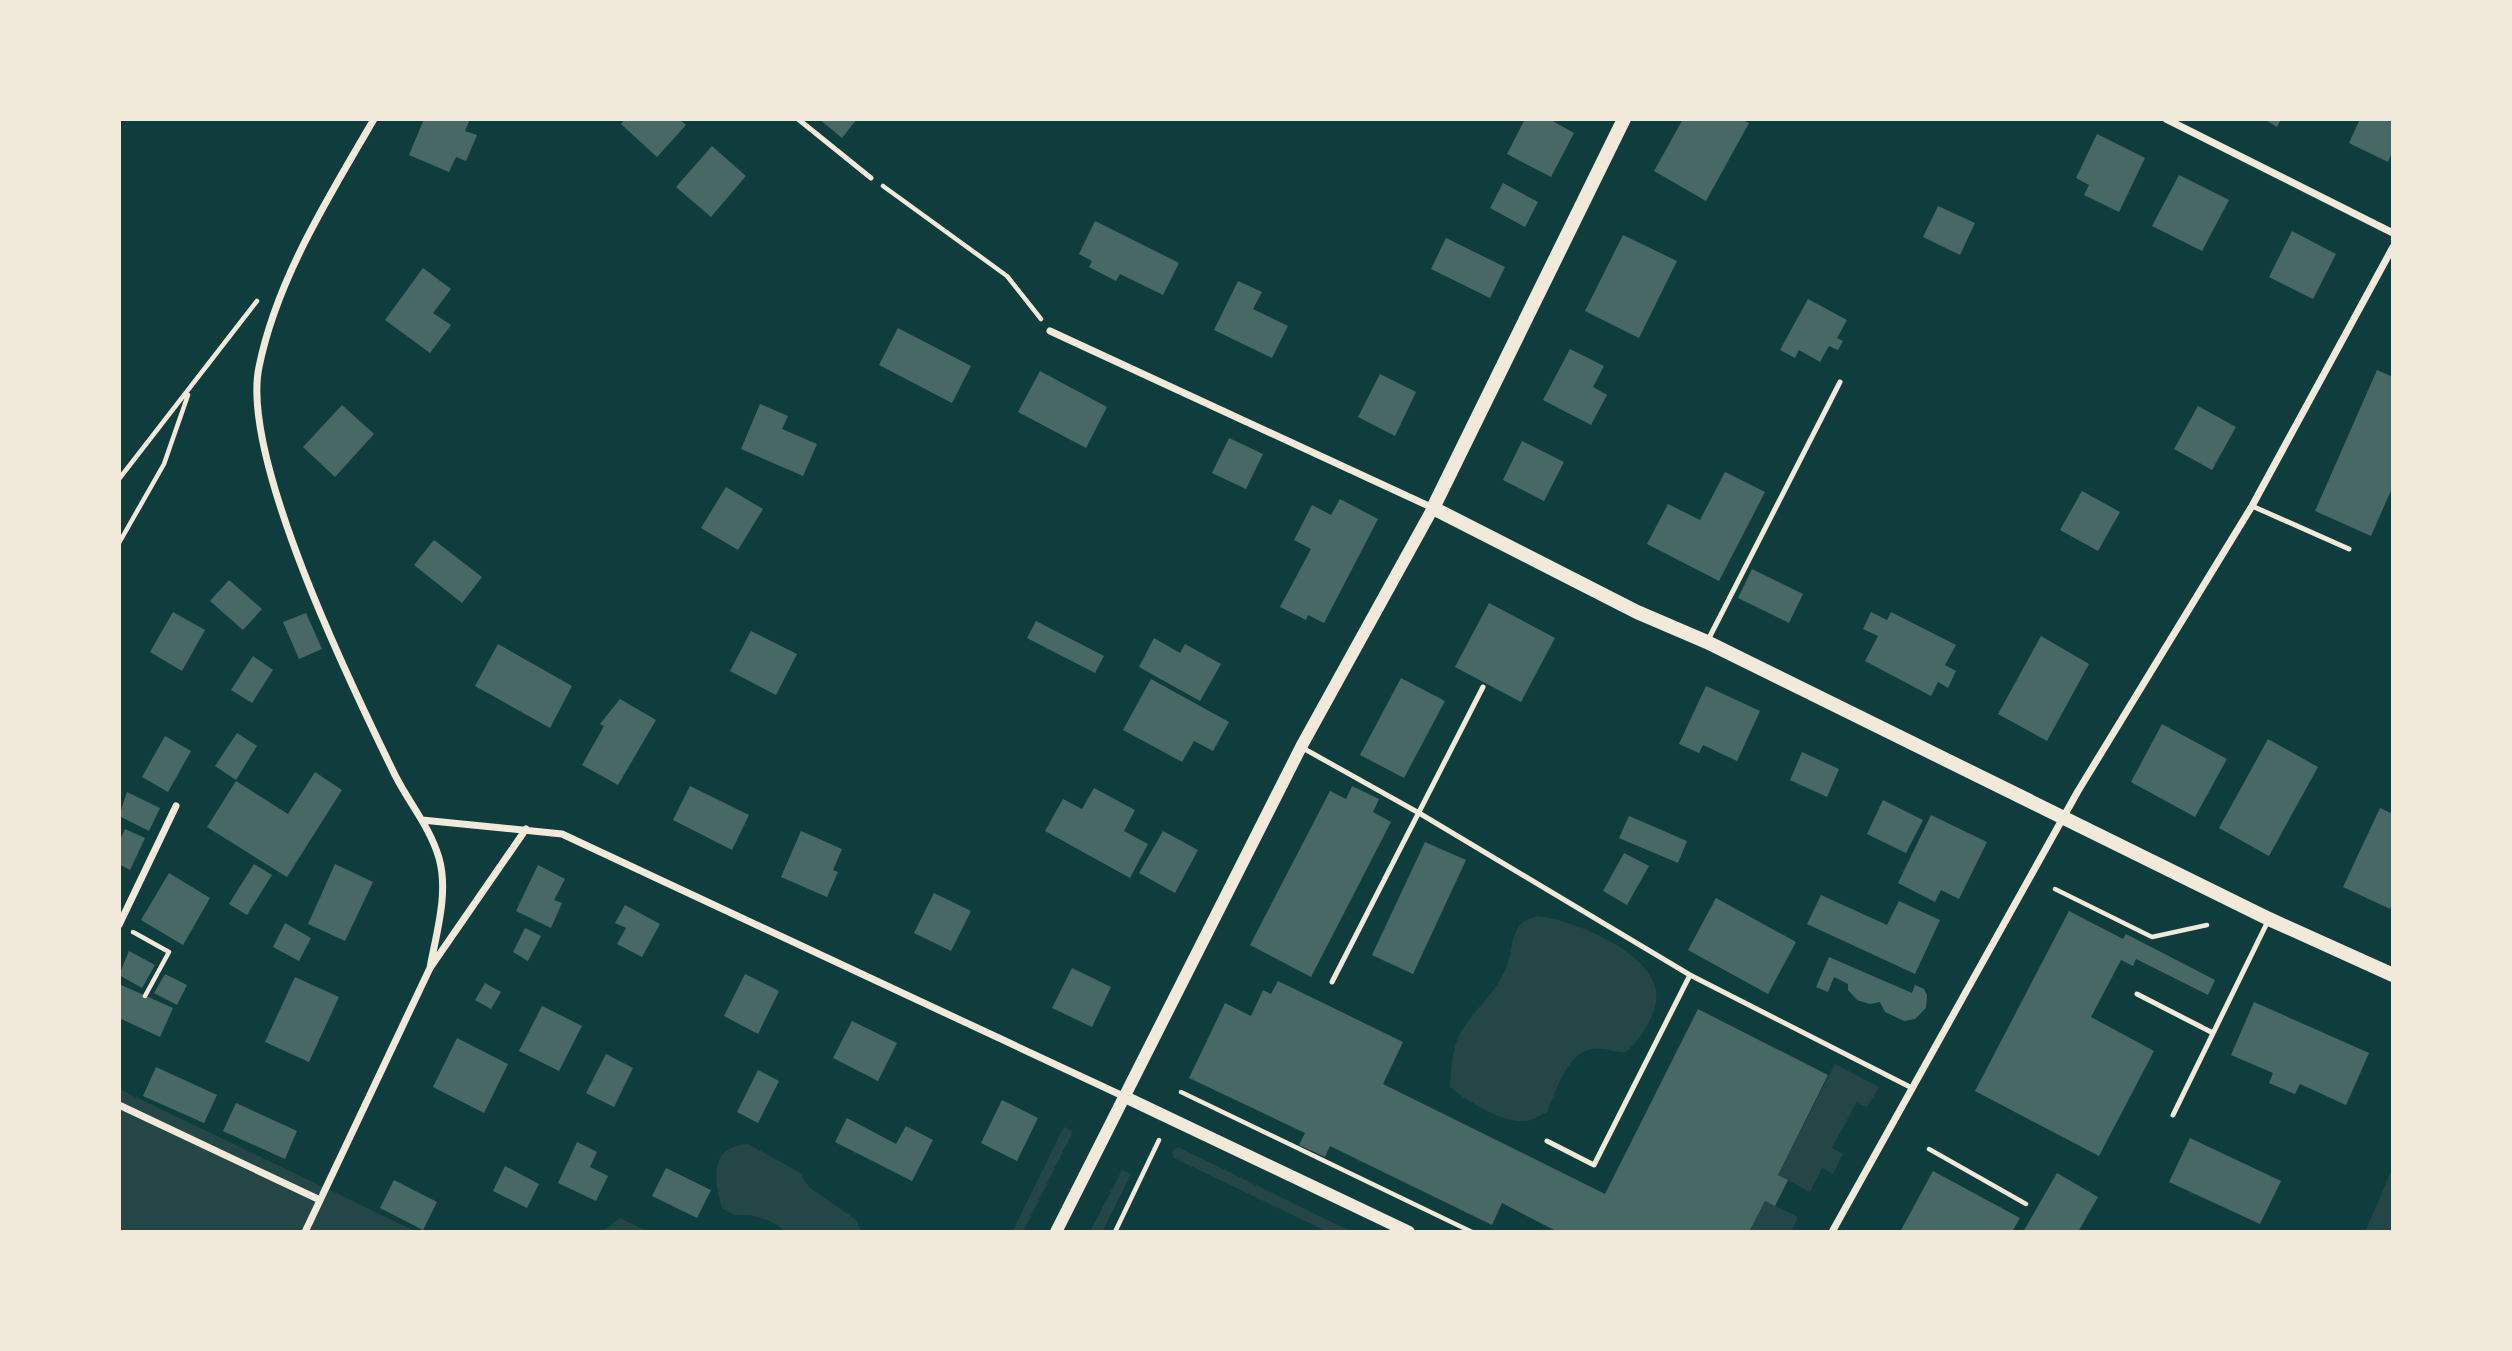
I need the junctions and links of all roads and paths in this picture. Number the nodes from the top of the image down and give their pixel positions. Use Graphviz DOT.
graph roads {
  1 [pos="374,119"];
  2 [pos="797,119"];
  3 [pos="1624,119"];
  4 [pos="2166,119"];
  5 [pos="871,178"];
  6 [pos="2393,233"];
  7 [pos="2393,247"];
  8 [pos="261,296"];
  9 [pos="1050,331"];
  10 [pos="1840,382"];
  11 [pos="189,390"];
  12 [pos="119,480"];
  13 [pos="2252,506"];
  14 [pos="1433,508"];
  15 [pos="119,542"];
  16 [pos="2349,549"];
  17 [pos="1707,642"];
  18 [pos="1483,687"];
  19 [pos="1301,747"];
  20 [pos="176,806"];
  21 [pos="1419,813"];
  22 [pos="2062,818"];
  23 [pos="422,820"];
  24 [pos="526,829"];
  25 [pos="2055,890"];
  26 [pos="2269,919"];
  27 [pos="119,924"];
  28 [pos="2207,925"];
  29 [pos="430,968"];
  30 [pos="1690,975"];
  31 [pos="2393,975"];
  32 [pos="1332,982"];
  33 [pos="2137,994"];
  34 [pos="145,996"];
  35 [pos="2213,1033"];
  36 [pos="1912,1088"];
  37 [pos="1181,1092"];
  38 [pos="1123,1096"];
  39 [pos="119,1105"];
  40 [pos="2173,1115"];
  41 [pos="1159,1140"];
  42 [pos="1547,1140"];
  43 [pos="1929,1149"];
  44 [pos="320,1200"];
  45 [pos="2026,1204"];
  46 [pos="305,1232"];
  47 [pos="1056,1232"];
  48 [pos="1115,1232"];
  49 [pos="1409,1232"];
  50 [pos="1472,1232"];
  51 [pos="1832,1232"];
  1 -- 23 [label="street"];
  2 -- 5 [label="lane"];
  3 -- 14 [label="main road"];
  4 -- 6 [label="street"];
  5 -- 9 [label="path"];
  7 -- 13 [label="street"];
  8 -- 11 [label="path"];
  9 -- 14 [label="street"];
  10 -- 17 [label="lane"];
  11 -- 12 [label="path"];
  11 -- 15 [label="path"];
  13 -- 16 [label="lane"];
  13 -- 22 [label="street"];
  14 -- 17 [label="main road"];
  14 -- 19 [label="street"];
  17 -- 22 [label="main road"];
  18 -- 21 [label="lane"];
  19 -- 21 [label="lane"];
  19 -- 38 [label="street"];
  20 -- 27 [label="street"];
  21 -- 30 [label="lane"];
  21 -- 32 [label="lane"];
  22 -- 26 [label="main road"];
  22 -- 36 [label="street"];
  23 -- 24 [label="street"];
  23 -- 29 [label="street"];
  24 -- 29 [label="street"];
  24 -- 38 [label="street"];
  25 -- 28 [label="path"];
  26 -- 31 [label="main road"];
  26 -- 35 [label="lane"];
  27 -- 34 [label="path"];
  29 -- 44 [label="street"];
  30 -- 36 [label="lane"];
  30 -- 42 [label="lane"];
  33 -- 35 [label="lane"];
  35 -- 40 [label="lane"];
  36 -- 51 [label="street"];
  37 -- 50 [label="path"];
  38 -- 47 [label="street"];
  38 -- 49 [label="street"];
  39 -- 44 [label="street"];
  41 -- 48 [label="path"];
  43 -- 45 [label="path"];
  44 -- 46 [label="street"];
}
